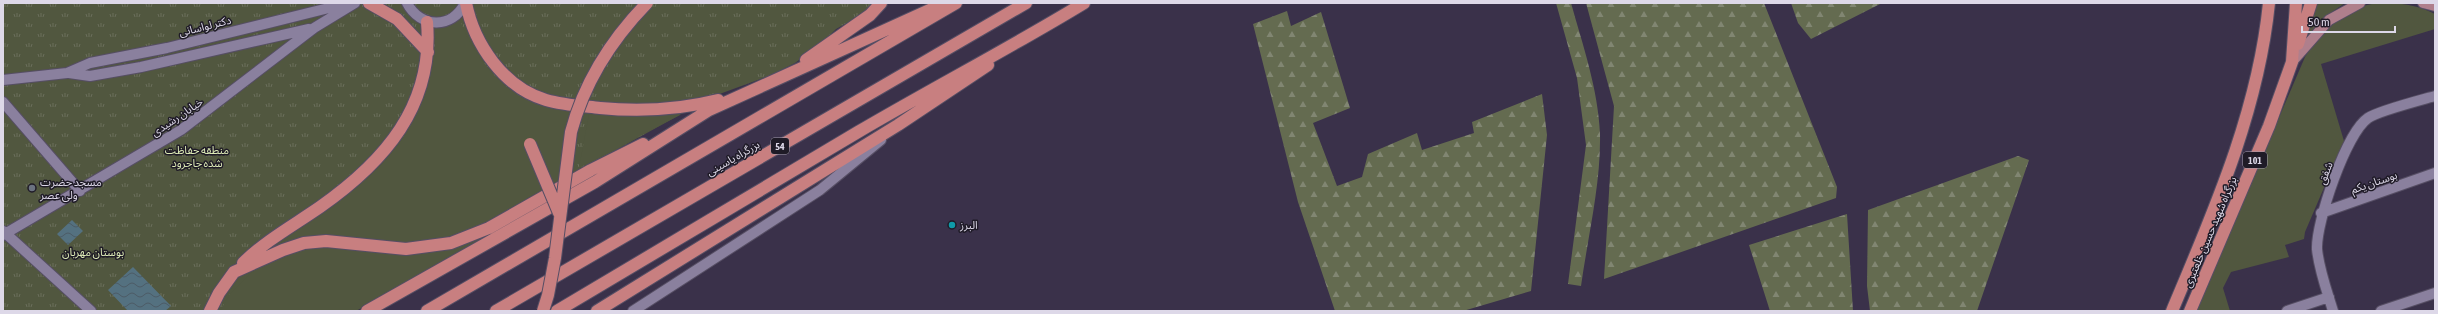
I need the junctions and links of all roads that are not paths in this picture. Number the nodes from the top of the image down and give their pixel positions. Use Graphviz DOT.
graph roads {
  1 [pos="349,3"];
  2 [pos="355,3"];
  3 [pos="370,3"];
  4 [pos="407,3"];
  5 [pos="466,3"];
  6 [pos="647,3"];
  7 [pos="881,3"];
  8 [pos="945,3"];
  9 [pos="956,3"];
  10 [pos="1026,3"];
  11 [pos="1084,3"];
  12 [pos="2269,3"];
  13 [pos="2296,3"];
  14 [pos="2311,3"];
  15 [pos="2360,3"];
  16 [pos="2422,3"];
  17 [pos="2430,3"];
  18 [pos="2435,5"];
  19 [pos="427,22"];
  20 [pos="314,28"];
  21 [pos="1006,50"];
  22 [pos="428,52"];
  23 [pos="2292,62"];
  24 [pos="67,73"];
  25 [pos="783,76"];
  26 [pos="3,80"];
  27 [pos="739,95"];
  28 [pos="2435,96"];
  29 [pos="3,102"];
  30 [pos="698,116"];
  31 [pos="898,125"];
  32 [pos="530,144"];
  33 [pos="2435,173"];
  34 [pos="80,191"];
  35 [pos="2321,213"];
  36 [pos="560,216"];
  37 [pos="4,233"];
  38 [pos="234,272"];
  39 [pos="2435,293"];
  40 [pos="2329,297"];
  41 [pos="91,311"];
  42 [pos="210,311"];
  43 [pos="367,311"];
  44 [pos="427,311"];
  45 [pos="496,311"];
  46 [pos="543,311"];
  47 [pos="557,311"];
  48 [pos="597,311"];
  49 [pos="633,311"];
  50 [pos="2172,311"];
  51 [pos="2190,311"];
  52 [pos="2287,311"];
  53 [pos="2333,311"];
  54 [pos="2382,311"];
  1 -- 24 [label="street, دکتر لواسانی"];
  2 -- 20 [label="street, خیابان رشیدی"];
  3 -- 22 [label="highway"];
  4 -- 19 [label="street"];
  5 -- 19 [label="street"];
  5 -- 27 [label="highway"];
  6 -- 36 [label="highway, bridge"];
  7 -- 25 [label="highway"];
  8 -- 25 [label="highway"];
  9 -- 44 [label="highway, بزرگراه یاسینی"];
  10 -- 45 [label="highway, بزرگراه یاسینی / 54"];
  11 -- 21 [label="highway"];
  12 -- 50 [label="highway, بزرگراه شهید حسین خلعتبری / 101"];
  13 -- 23 [label="highway, بزرگراه شهید حسین خلعتبری / 101"];
  14 -- 23 [label="highway"];
  15 -- 23 [label="main road"];
  16 -- 18 [label="main road"];
  17 -- 18 [label="main road"];
  19 -- 22 [label="highway"];
  20 -- 24 [label="street, دکتر لواسانی"];
  20 -- 34 [label="street, خیابان رشیدی"];
  21 -- 31 [label="highway"];
  21 -- 47 [label="highway"];
  22 -- 38 [label="highway"];
  23 -- 51 [label="highway, بزرگراه شهید حسین خلعتبری / 101"];
  24 -- 26 [label="street, دکتر لواسانی"];
  25 -- 27 [label="highway"];
  27 -- 30 [label="highway"];
  28 -- 35 [label="street, شفق"];
  29 -- 34 [label="street"];
  30 -- 38 [label="highway"];
  30 -- 43 [label="highway"];
  31 -- 48 [label="highway"];
  31 -- 49 [label="street"];
  32 -- 36 [label="highway, bridge"];
  33 -- 35 [label="street, بوستان یکم"];
  34 -- 37 [label="street, خیابان رشیدی"];
  35 -- 40 [label="street, شفق"];
  36 -- 46 [label="highway, bridge"];
  37 -- 41 [label="street"];
  38 -- 42 [label="highway"];
  39 -- 54 [label="street"];
  40 -- 52 [label="street"];
  40 -- 53 [label="street, شفق"];
}
